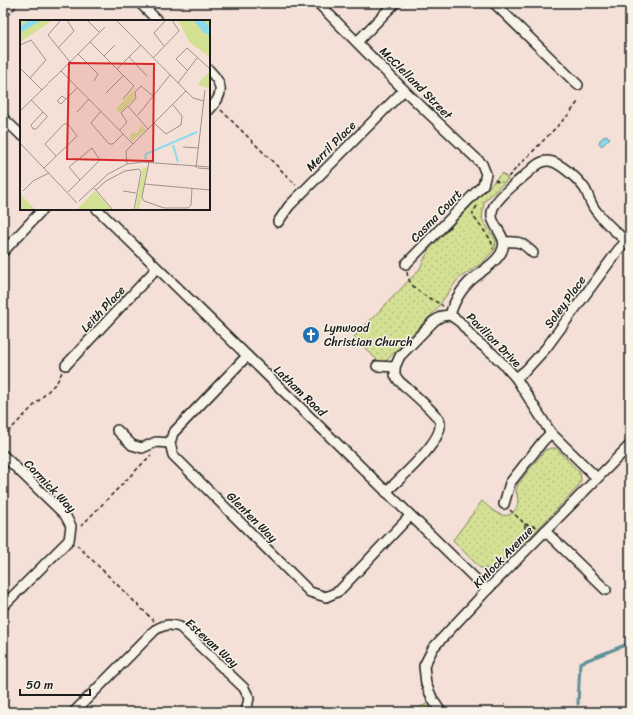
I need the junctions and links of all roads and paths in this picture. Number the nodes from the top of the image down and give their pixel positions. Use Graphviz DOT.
graph roads {
  1 [pos="20,3"];
  2 [pos="140,3"];
  3 [pos="318,3"];
  4 [pos="395,3"];
  5 [pos="494,3"];
  6 [pos="3,20"];
  7 [pos="157,20"];
  8 [pos="357,42"];
  9 [pos="210,71"];
  10 [pos="578,85"];
  11 [pos="404,90"];
  12 [pos="578,102"];
  13 [pos="212,107"];
  14 [pos="3,118"];
  15 [pos="20,134"];
  16 [pos="484,181"];
  17 [pos="302,192"];
  18 [pos="43,210"];
  19 [pos="98,210"];
  20 [pos="278,222"];
  21 [pos="628,239"];
  22 [pos="504,242"];
  23 [pos="3,252"];
  24 [pos="533,253"];
  25 [pos="406,264"];
  26 [pos="157,268"];
  27 [pos="444,306"];
  28 [pos="450,315"];
  29 [pos="247,356"];
  30 [pos="66,365"];
  31 [pos="377,366"];
  32 [pos="394,367"];
  33 [pos="516,378"];
  34 [pos="117,430"];
  35 [pos="551,433"];
  36 [pos="3,437"];
  37 [pos="170,443"];
  38 [pos="630,445"];
  39 [pos="153,453"];
  40 [pos="3,455"];
  41 [pos="597,478"];
  42 [pos="386,492"];
  43 [pos="504,504"];
  44 [pos="410,516"];
  45 [pos="71,526"];
  46 [pos="546,531"];
  47 [pos="69,540"];
  48 [pos="523,554"];
  49 [pos="487,590"];
  50 [pos="606,590"];
  51 [pos="3,606"];
  52 [pos="160,627"];
  53 [pos="433,700"];
  54 [pos="505,704"];
  55 [pos="74,712"];
  56 [pos="246,712"];
  57 [pos="434,712"];
  58 [pos="441,712"];
  59 [pos="505,712"];
  1 -- 6 [label="path"];
  2 -- 7 [label="street"];
  3 -- 8 [label="street, McClelland Street"];
  4 -- 8 [label="street"];
  5 -- 10 [label="street"];
  8 -- 11 [label="street, McClelland Street"];
  9 -- 13 [label="street"];
  11 -- 16 [label="street, McClelland Street"];
  11 -- 17 [label="street, Merril Place"];
  12 -- 16 [label="path"];
  13 -- 17 [label="path"];
  14 -- 15 [label="street"];
  16 -- 25 [label="street, Casma Court"];
  17 -- 20 [label="street, Merril Place"];
  18 -- 23 [label="street"];
  19 -- 26 [label="street, Latham Road"];
  21 -- 22 [label="street"];
  21 -- 33 [label="street, Soley Place"];
  22 -- 24 [label="street"];
  22 -- 28 [label="street"];
  25 -- 27 [label="path"];
  26 -- 29 [label="street, Latham Road"];
  26 -- 30 [label="street, Leith Place"];
  28 -- 32 [label="street, Pavilion Drive"];
  28 -- 33 [label="street, Pavilion Drive"];
  29 -- 37 [label="street"];
  29 -- 42 [label="street, Latham Road"];
  30 -- 36 [label="path"];
  31 -- 32 [label="street"];
  32 -- 42 [label="street"];
  33 -- 35 [label="street, Pavilion Drive"];
  34 -- 37 [label="street"];
  35 -- 41 [label="street, Pavilion Drive"];
  35 -- 43 [label="street"];
  37 -- 44 [label="street, Glenten Way"];
  38 -- 41 [label="street, Kinlock Avenue"];
  39 -- 45 [label="path"];
  40 -- 45 [label="street, Carmick Way"];
  41 -- 46 [label="street, Kinlock Avenue"];
  42 -- 44 [label="street, Latham Road"];
  43 -- 48 [label="path"];
  44 -- 49 [label="street, Latham Road"];
  45 -- 47 [label="street, Carmick Way"];
  46 -- 48 [label="street, Kinlock Avenue"];
  46 -- 50 [label="street"];
  47 -- 51 [label="street"];
  47 -- 52 [label="path"];
  48 -- 49 [label="street, Kinlock Avenue"];
  49 -- 53 [label="street, Kinlock Avenue"];
  52 -- 55 [label="street"];
  52 -- 56 [label="street, Estevan Way"];
  53 -- 57 [label="street, Kinlock Avenue"];
  53 -- 58 [label="street, Kinlock Avenue"];
  54 -- 59 [label="path"];
}
